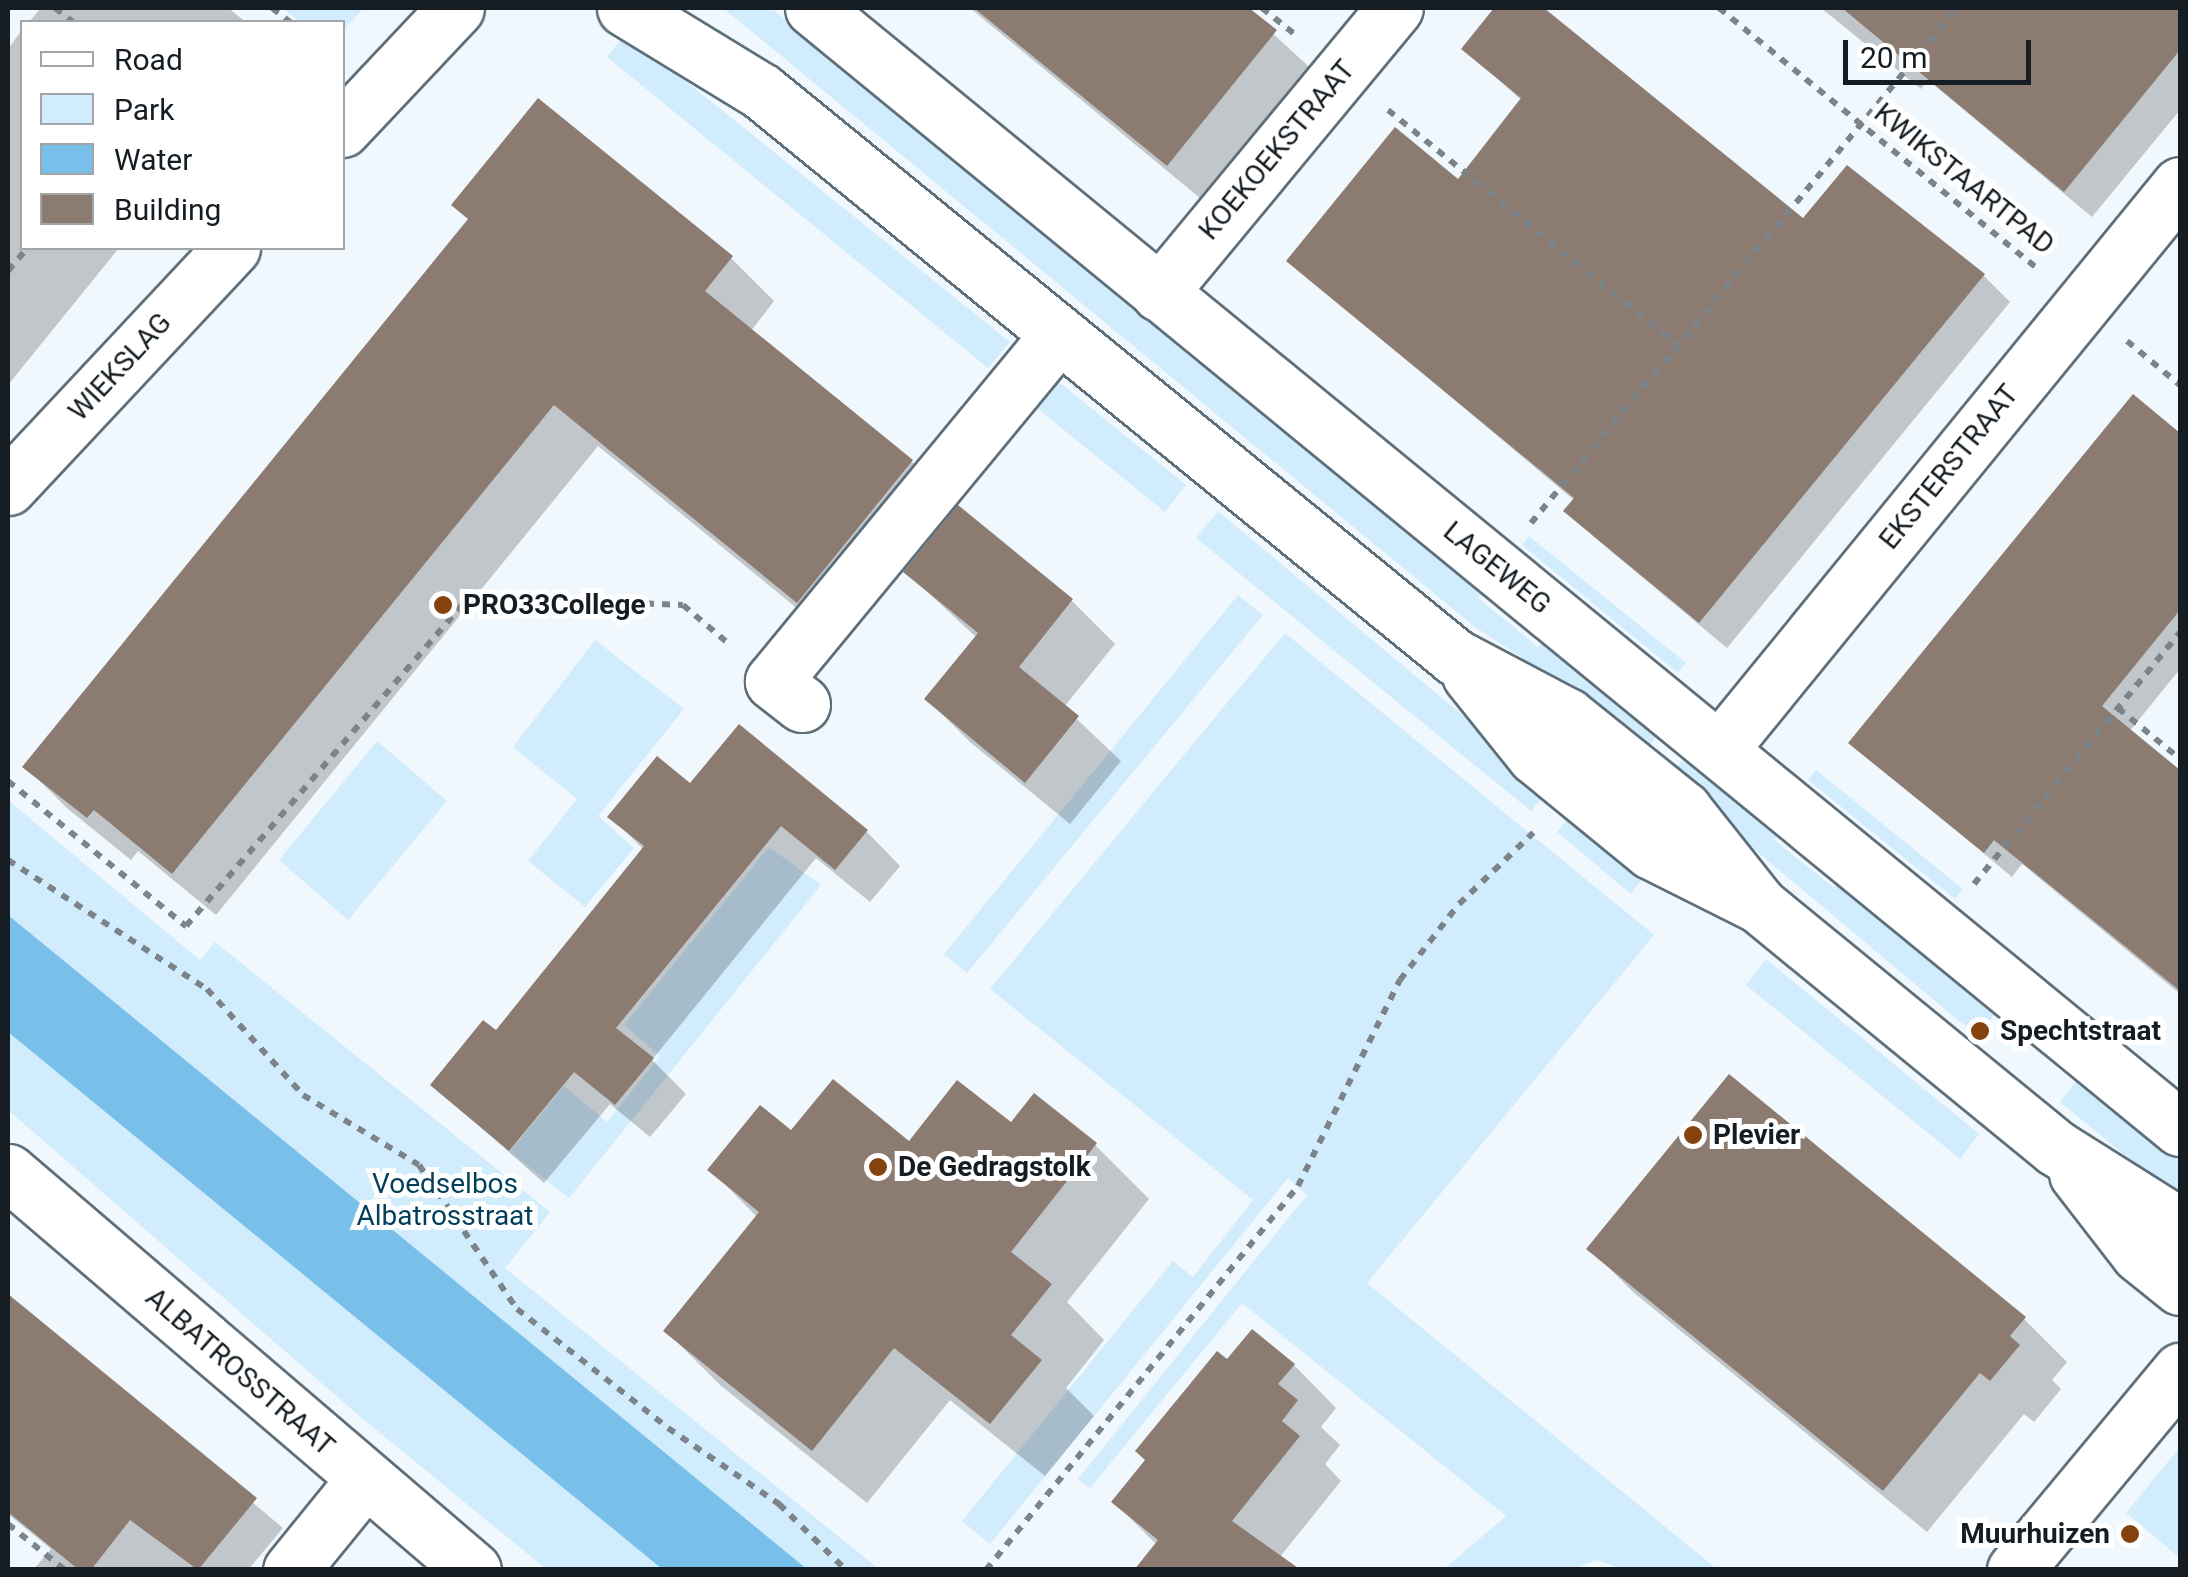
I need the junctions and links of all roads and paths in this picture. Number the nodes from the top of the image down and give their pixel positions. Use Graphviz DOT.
graph roads {
  1 [pos="456,8"];
  2 [pos="624,8"];
  3 [pos="684,8"];
  4 [pos="817,8"];
  5 [pos="1395,8"];
  6 [pos="1719,8"];
  7 [pos="1957,8"];
  8 [pos="1341,72"];
  9 [pos="761,91"];
  10 [pos="1861,124"];
  11 [pos="345,126"];
  12 [pos="2180,185"];
  13 [pos="25,250"];
  14 [pos="230,250"];
  15 [pos="8,271"];
  16 [pos="1159,293"];
  17 [pos="2082,304"];
  18 [pos="1058,335"];
  19 [pos="1678,346"];
  20 [pos="2180,385"];
  21 [pos="8,487"];
  22 [pos="1531,524"];
  23 [pos="2180,632"];
  24 [pos="788,692"];
  25 [pos="2118,708"];
  26 [pos="1719,750"];
  27 [pos="2180,760"];
  28 [pos="8,782"];
  29 [pos="1538,828"];
  30 [pos="8,860"];
  31 [pos="1973,886"];
  32 [pos="2180,1128"];
  33 [pos="2056,1148"];
  34 [pos="8,1172"];
  35 [pos="2180,1226"];
  36 [pos="2180,1287"];
  37 [pos="2180,1371"];
  38 [pos="365,1479"];
  39 [pos="8,1524"];
  40 [pos="65,1570"];
  41 [pos="291,1570"];
  42 [pos="473,1570"];
  43 [pos="846,1570"];
  44 [pos="986,1570"];
  45 [pos="2015,1570"];
  1 -- 11 [label="street"];
  2 -- 9 [label="street"];
  3 -- 9 [label="street"];
  4 -- 16 [label="street, LAGEWEG"];
  5 -- 8 [label="street, KOEKOEKSTRAAT"];
  6 -- 10 [label="path, KWIKSTAARTPAD"];
  7 -- 10 [label="path"];
  8 -- 16 [label="street, KOEKOEKSTRAAT"];
  8 -- 19 [label="path"];
  9 -- 18 [label="street"];
  10 -- 17 [label="path, KWIKSTAARTPAD"];
  10 -- 19 [label="path"];
  12 -- 17 [label="street, EKSTERSTRAAT"];
  13 -- 15 [label="path"];
  14 -- 21 [label="street, WIEKSLAG"];
  16 -- 26 [label="street, LAGEWEG"];
  17 -- 20 [label="path, KWIKSTAARTPAD"];
  17 -- 26 [label="street, EKSTERSTRAAT"];
  18 -- 24 [label="street"];
  18 -- 33 [label="street"];
  19 -- 22 [label="path"];
  23 -- 25 [label="path"];
  24 -- 28 [label="path"];
  25 -- 27 [label="path"];
  25 -- 31 [label="path"];
  26 -- 32 [label="street, LAGEWEG"];
  29 -- 44 [label="path"];
  30 -- 43 [label="path"];
  33 -- 35 [label="street"];
  33 -- 36 [label="street"];
  34 -- 38 [label="street, ALBATROSSTRAAT"];
  37 -- 45 [label="street"];
  38 -- 41 [label="street"];
  38 -- 42 [label="street, ALBATROSSTRAAT"];
  39 -- 40 [label="path"];
}
